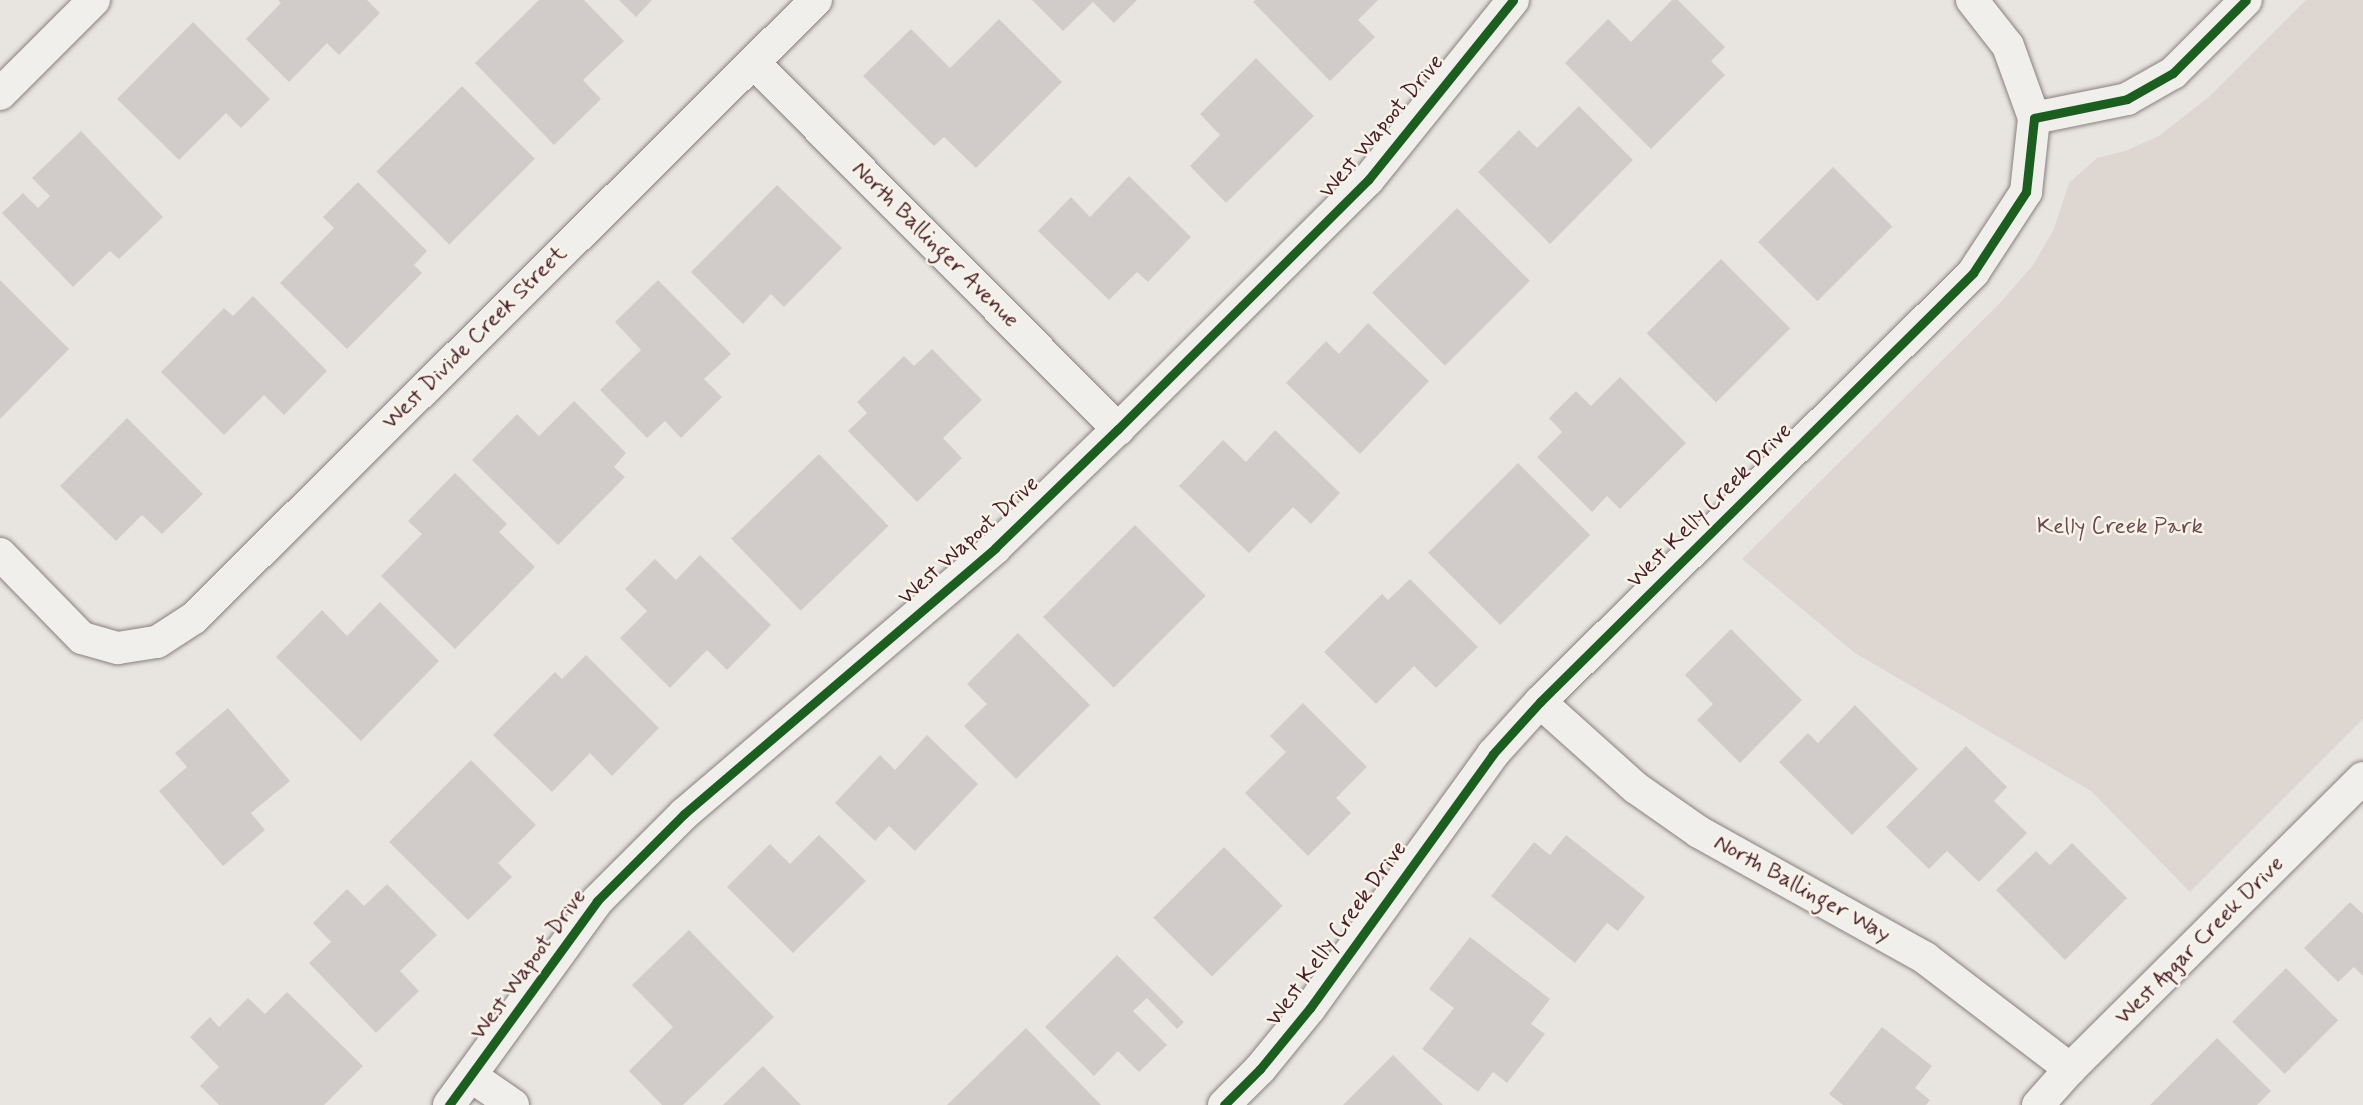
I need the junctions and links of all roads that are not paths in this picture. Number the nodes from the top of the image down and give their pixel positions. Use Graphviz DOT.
graph roads {
  1 [pos="94,0"];
  2 [pos="816,0"];
  3 [pos="1513,0"];
  4 [pos="1972,0"];
  5 [pos="2246,0"];
  6 [pos="753,62"];
  7 [pos="0,94"];
  8 [pos="2034,118"];
  9 [pos="1118,429"];
  10 [pos="0,554"];
  11 [pos="1540,702"];
  12 [pos="2363,778"];
  13 [pos="2070,1069"];
  14 [pos="471,1076"];
  15 [pos="449,1105"];
  16 [pos="513,1105"];
  17 [pos="1224,1105"];
  18 [pos="2038,1105"];
  1 -- 7 [label="street"];
  2 -- 6 [label="street, West Divide Creek Street"];
  3 -- 9 [label="street, West Wapoot Drive"];
  4 -- 8 [label="street"];
  5 -- 8 [label="street"];
  6 -- 9 [label="street, North Ballinger Avenue"];
  6 -- 10 [label="street, West Divide Creek Street"];
  8 -- 11 [label="street, West Kelly Creek Drive"];
  9 -- 14 [label="street, West Wapoot Drive"];
  11 -- 13 [label="street, North Ballinger Way"];
  11 -- 17 [label="street, West Kelly Creek Drive"];
  12 -- 13 [label="street, West Apgar Creek Drive"];
  13 -- 18 [label="street, West Apgar Creek Drive"];
  14 -- 15 [label="street, West Wapoot Drive"];
  14 -- 16 [label="street"];
}
